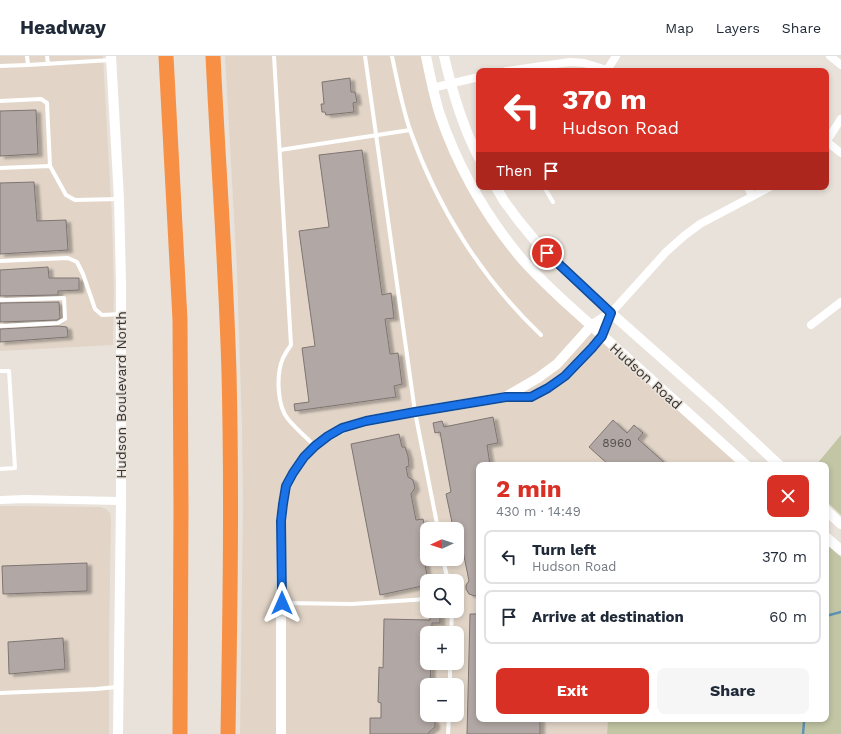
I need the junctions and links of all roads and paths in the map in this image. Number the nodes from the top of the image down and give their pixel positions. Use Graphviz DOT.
graph roads {
  1 [pos="28,56"];
  2 [pos="47,56"];
  3 [pos="166,56"];
  4 [pos="213,56"];
  5 [pos="274,56"];
  6 [pos="365,56"];
  7 [pos="392,56"];
  8 [pos="426,56"];
  9 [pos="444,56"];
  10 [pos="616,56"];
  11 [pos="830,56"];
  12 [pos="111,58"];
  13 [pos="570,59"];
  14 [pos="48,64"];
  15 [pos="28,65"];
  16 [pos="841,65"];
  17 [pos="0,66"];
  18 [pos="522,68"];
  19 [pos="600,68"];
  20 [pos="608,68"];
  21 [pos="476,78"];
  22 [pos="451,84"];
  23 [pos="432,88"];
  24 [pos="0,102"];
  25 [pos="841,119"];
  26 [pos="410,130"];
  27 [pos="376,135"];
  28 [pos="829,137"];
  29 [pos="829,143"];
  30 [pos="280,150"];
  31 [pos="476,151"];
  32 [pos="841,153"];
  33 [pos="50,166"];
  34 [pos="0,168"];
  35 [pos="498,190"];
  36 [pos="546,190"];
  37 [pos="749,190"];
  38 [pos="764,190"];
  39 [pos="752,196"];
  40 [pos="119,199"];
  41 [pos="554,202"];
  42 [pos="0,261"];
  43 [pos="0,300"];
  44 [pos="841,302"];
  45 [pos="611,313"];
  46 [pos="121,314"];
  47 [pos="811,325"];
  48 [pos="0,326"];
  49 [pos="591,326"];
  50 [pos="541,335"];
  51 [pos="602,336"];
  52 [pos="0,372"];
  53 [pos="506,397"];
  54 [pos="415,412"];
  55 [pos="315,446"];
  56 [pos="743,462"];
  57 [pos="776,462"];
  58 [pos="0,469"];
  59 [pos="0,500"];
  60 [pos="121,501"];
  61 [pos="829,513"];
  62 [pos="437,522"];
  63 [pos="841,524"];
  64 [pos="829,540"];
  65 [pos="841,550"];
  66 [pos="420,599"];
  67 [pos="282,603"];
  68 [pos="118,687"];
  69 [pos="0,693"];
  70 [pos="449,722"];
  71 [pos="118,734"];
  72 [pos="180,734"];
  73 [pos="228,734"];
  74 [pos="281,734"];
  75 [pos="448,734"];
  1 -- 15 [label="lane"];
  2 -- 14 [label="lane"];
  3 -- 72 [label="highway"];
  4 -- 73 [label="highway"];
  5 -- 30 [label="lane"];
  6 -- 27 [label="lane"];
  7 -- 26 [label="lane"];
  8 -- 23 [label="street, Hudson Road"];
  9 -- 22 [label="street"];
  10 -- 20 [label="street"];
  11 -- 16 [label="street"];
  12 -- 14 [label="lane"];
  12 -- 40 [label="street, Hudson Boulevard North"];
  13 -- 18 [label="street"];
  13 -- 19 [label="street"];
  14 -- 15 [label="lane"];
  15 -- 17 [label="lane"];
  21 -- 22 [label="street"];
  22 -- 23 [label="street"];
  22 -- 31 [label="street"];
  23 -- 49 [label="street, Hudson Road"];
  24 -- 33 [label="lane"];
  25 -- 28 [label="street"];
  26 -- 27 [label="lane"];
  26 -- 50 [label="lane"];
  27 -- 30 [label="lane"];
  27 -- 54 [label="lane"];
  29 -- 32 [label="street"];
  30 -- 55 [label="lane"];
  33 -- 34 [label="lane"];
  33 -- 40 [label="lane"];
  35 -- 45 [label="street, Hudson Road"];
  36 -- 41 [label="lane"];
  37 -- 39 [label="street"];
  38 -- 39 [label="street"];
  39 -- 45 [label="street"];
  40 -- 46 [label="street, Hudson Boulevard North"];
  42 -- 46 [label="lane"];
  43 -- 48 [label="lane"];
  44 -- 47 [label="street"];
  45 -- 49 [label="street"];
  45 -- 51 [label="street"];
  45 -- 57 [label="street, Hudson Road"];
  46 -- 60 [label="street, Hudson Boulevard North"];
  49 -- 51 [label="street, Hudson Road"];
  49 -- 53 [label="street"];
  51 -- 53 [label="street"];
  51 -- 56 [label="street, Hudson Road"];
  52 -- 58 [label="lane"];
  53 -- 54 [label="street"];
  54 -- 55 [label="street"];
  54 -- 62 [label="lane"];
  55 -- 67 [label="street"];
  59 -- 60 [label="street"];
  60 -- 68 [label="street, Hudson Boulevard North"];
  61 -- 63 [label="street"];
  64 -- 65 [label="street"];
  66 -- 67 [label="lane"];
  67 -- 74 [label="street"];
  68 -- 69 [label="lane"];
  68 -- 71 [label="street, Hudson Boulevard North"];
  70 -- 75 [label="lane"];
}
